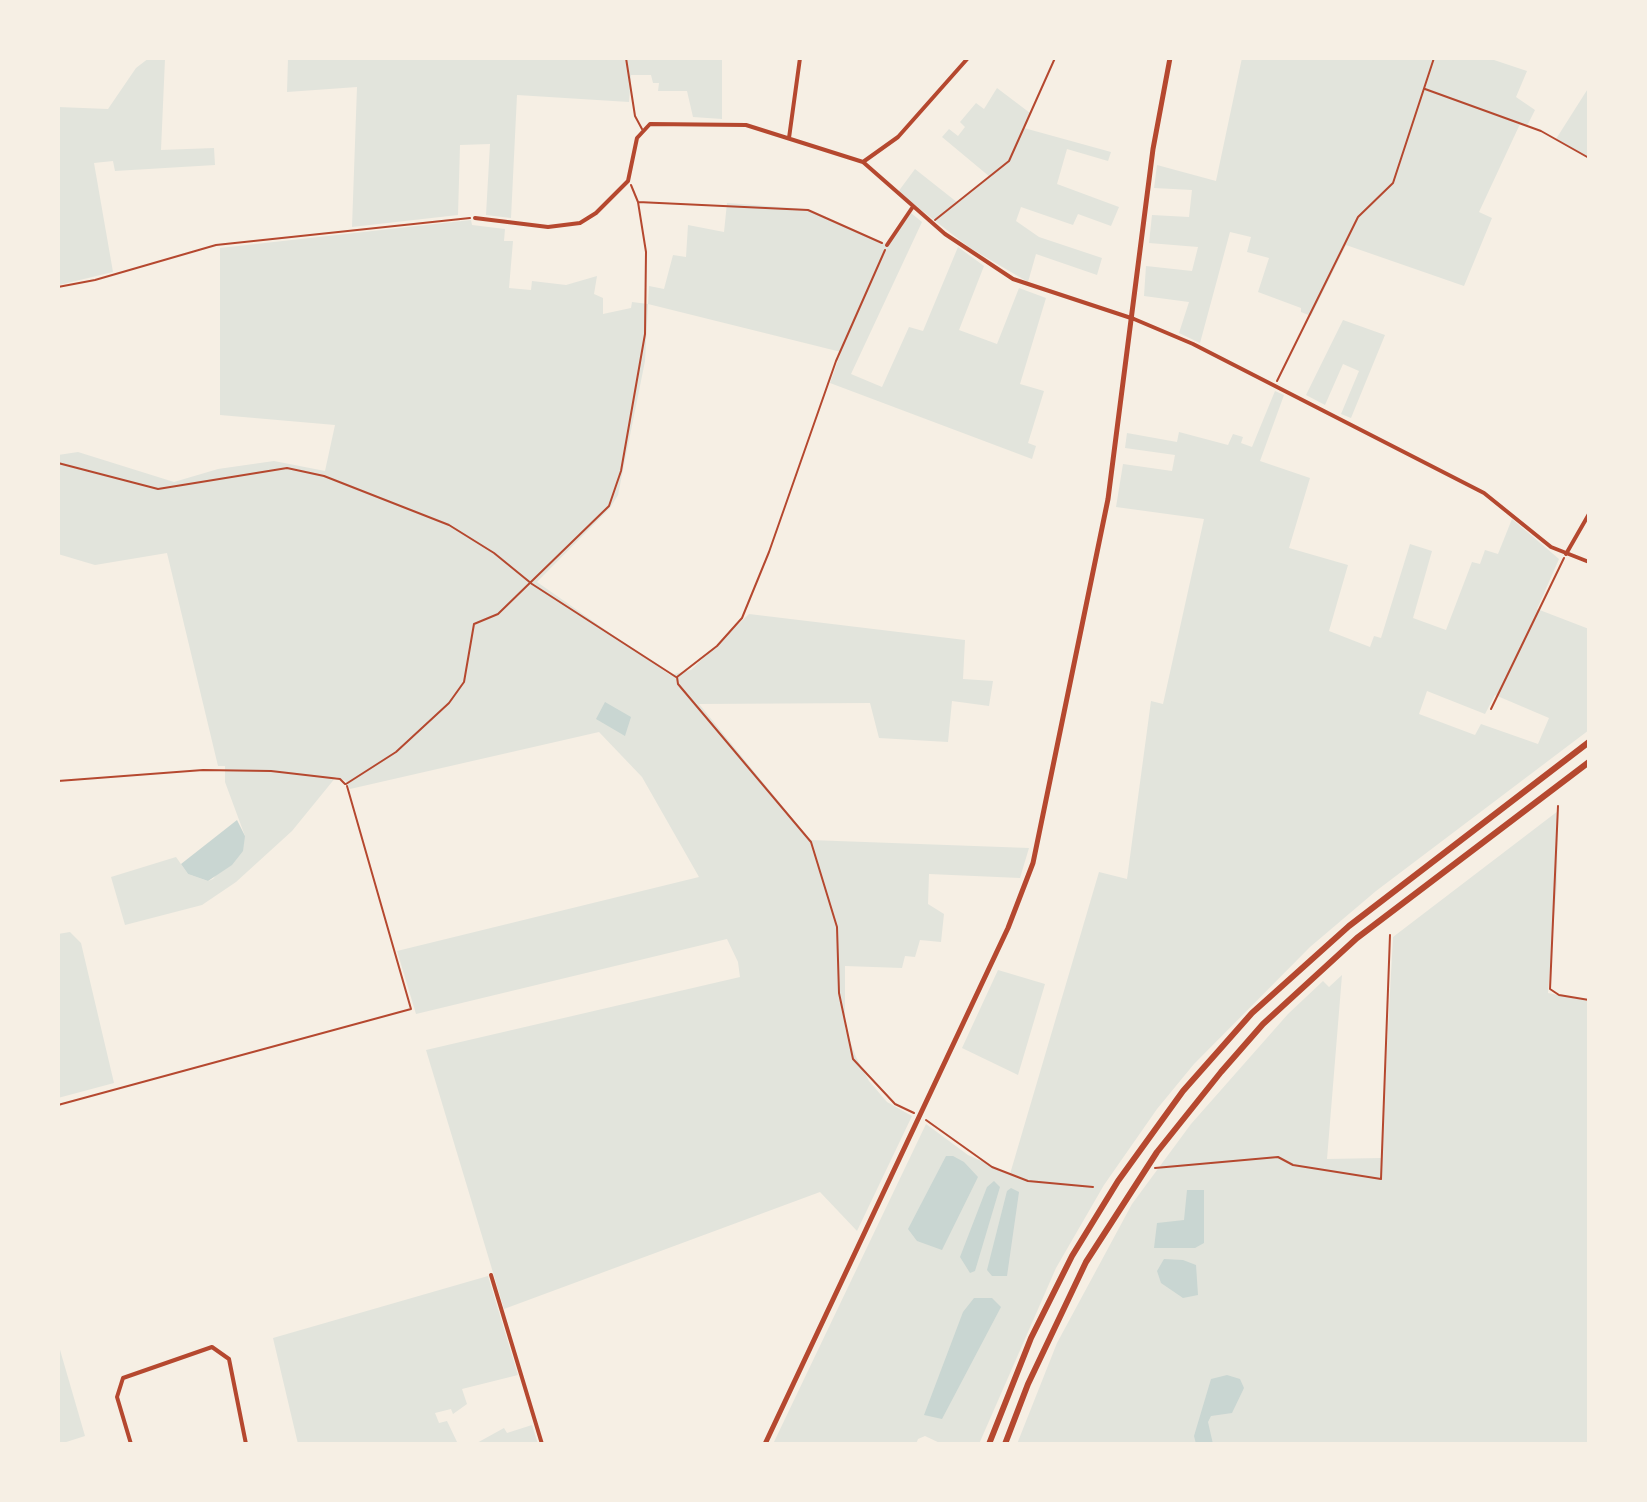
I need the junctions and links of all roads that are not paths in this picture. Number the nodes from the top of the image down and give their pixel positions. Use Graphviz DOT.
graph roads {
  1 [pos="626,58"];
  2 [pos="800,58"];
  3 [pos="968,58"];
  4 [pos="1170,58"];
  5 [pos="642,129"];
  6 [pos="789,138"];
  7 [pos="863,162"];
  8 [pos="912,208"];
  9 [pos="475,218"];
  10 [pos="887,245"];
  11 [pos="1134,319"];
  12 [pos="1589,514"];
  13 [pos="1566,554"];
  14 [pos="1589,562"];
  15 [pos="1589,742"];
  16 [pos="1589,762"];
  17 [pos="491,1275"];
  18 [pos="131,1444"];
  19 [pos="246,1444"];
  20 [pos="542,1444"];
  21 [pos="765,1444"];
  22 [pos="989,1444"];
  23 [pos="1005,1444"];
  1 -- 5 [label="lane"];
  2 -- 6 [label="street"];
  3 -- 7 [label="street"];
  4 -- 11 [label="street"];
  5 -- 6 [label="street"];
  5 -- 9 [label="street"];
  6 -- 7 [label="street"];
  7 -- 8 [label="street"];
  8 -- 10 [label="street"];
  8 -- 11 [label="street"];
  11 -- 13 [label="street"];
  11 -- 21 [label="street"];
  12 -- 13 [label="street"];
  13 -- 14 [label="street"];
  15 -- 22 [label="highway"];
  16 -- 23 [label="highway"];
  17 -- 20 [label="street"];
  18 -- 19 [label="street"];
}
